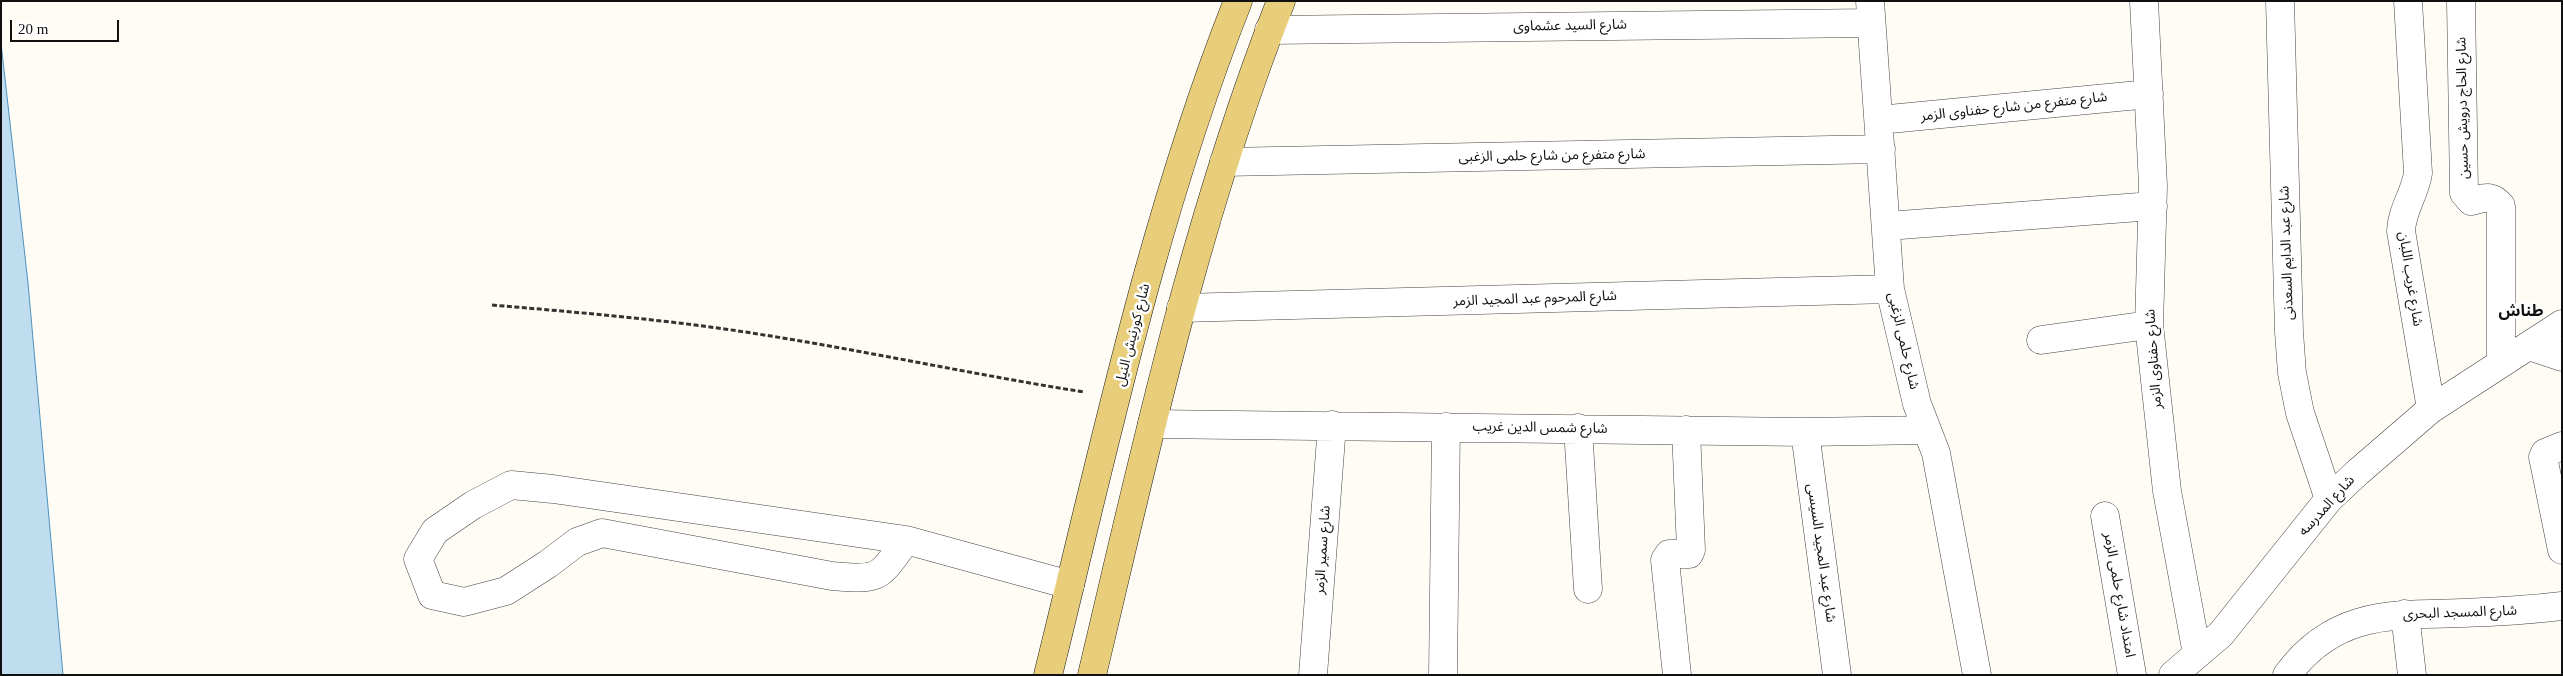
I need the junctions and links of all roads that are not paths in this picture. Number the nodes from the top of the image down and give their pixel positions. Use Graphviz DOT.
graph roads {
  1 [pos="1238,1"];
  2 [pos="1280,1"];
  3 [pos="2144,1"];
  4 [pos="2280,1"];
  5 [pos="2408,1"];
  6 [pos="2461,1"];
  7 [pos="1870,12"];
  8 [pos="1269,30"];
  9 [pos="2149,94"];
  10 [pos="1879,120"];
  11 [pos="1881,149"];
  12 [pos="1224,162"];
  13 [pos="2152,206"];
  14 [pos="1887,226"];
  15 [pos="1890,289"];
  16 [pos="1181,308"];
  17 [pos="2562,324"];
  18 [pos="2149,325"];
  19 [pos="2041,340"];
  20 [pos="2529,346"];
  21 [pos="2562,357"];
  22 [pos="2501,362"];
  23 [pos="2431,409"];
  24 [pos="1152,424"];
  25 [pos="1332,425"];
  26 [pos="1446,427"];
  27 [pos="1578,428"];
  28 [pos="1686,430"];
  29 [pos="1927,430"];
  30 [pos="1805,432"];
  31 [pos="2562,446"];
  32 [pos="2330,499"];
  33 [pos="2105,516"];
  34 [pos="906,540"];
  35 [pos="2562,550"];
  36 [pos="1070,585"];
  37 [pos="1588,589"];
  38 [pos="2562,606"];
  39 [pos="2405,614"];
  40 [pos="2197,654"];
  41 [pos="1048,675"];
  42 [pos="1092,675"];
  43 [pos="1313,675"];
  44 [pos="1443,675"];
  45 [pos="1677,675"];
  46 [pos="1838,675"];
  47 [pos="1977,675"];
  48 [pos="2132,675"];
  49 [pos="2172,675"];
  50 [pos="2287,675"];
  51 [pos="2412,675"];
  1 -- 36 [label="main road, شارع كورنيش النيل"];
  2 -- 8 [label="main road"];
  3 -- 9 [label="street, شارع حفناوى الزمر"];
  4 -- 32 [label="street, شارع عبد الدايم السعدنى"];
  5 -- 23 [label="street, شارع غريب اللبان"];
  6 -- 22 [label="street, شارع الحاج درويش حسين"];
  7 -- 8 [label="street, شارع السيد عشماوى"];
  7 -- 10 [label="street, شارع حلمى الزغبى"];
  8 -- 12 [label="main road"];
  9 -- 10 [label="street, شارع متفرع من شارع حفناوى الزمر"];
  9 -- 13 [label="street, شارع حفناوى الزمر"];
  10 -- 11 [label="street, شارع حلمى الزغبى"];
  11 -- 12 [label="street, شارع متفرع من شارع حلمى الزغبى"];
  11 -- 14 [label="street, شارع حلمى الزغبى"];
  12 -- 16 [label="main road"];
  13 -- 14 [label="street"];
  13 -- 18 [label="street, شارع حفناوى الزمر"];
  14 -- 15 [label="street, شارع حلمى الزغبى"];
  15 -- 16 [label="street, شارع المرحوم عبد المجيد الزمر"];
  15 -- 29 [label="street, شارع حلمى الزغبى"];
  16 -- 24 [label="main road"];
  17 -- 20 [label="street, شارع المدرسه"];
  18 -- 19 [label="street"];
  18 -- 40 [label="street, شارع حفناوى الزمر"];
  20 -- 21 [label="street"];
  20 -- 22 [label="street, شارع المدرسه"];
  22 -- 23 [label="street, شارع المدرسه"];
  23 -- 32 [label="street, شارع المدرسه"];
  24 -- 25 [label="street, شارع شمس الدين غريب"];
  24 -- 42 [label="main road"];
  25 -- 26 [label="street, شارع شمس الدين غريب"];
  25 -- 43 [label="street, شارع سمير الزمر"];
  26 -- 27 [label="street, شارع شمس الدين غريب"];
  26 -- 44 [label="street"];
  27 -- 28 [label="street, شارع شمس الدين غريب"];
  27 -- 37 [label="street"];
  28 -- 30 [label="street, شارع شمس الدين غريب"];
  28 -- 45 [label="street"];
  29 -- 30 [label="street, شارع شمس الدين غريب"];
  29 -- 47 [label="street, شارع حلمى الزغبى"];
  30 -- 46 [label="street, شارع عبد المجيد السيسى"];
  31 -- 35 [label="street"];
  32 -- 40 [label="street, شارع المدرسه"];
  33 -- 48 [label="street, امتداد شارع حلمى الزمر"];
  34 -- 34 [label="street"];
  34 -- 36 [label="street"];
  36 -- 41 [label="main road, شارع كورنيش النيل"];
  38 -- 39 [label="street, شارع المسجد البحرى"];
  39 -- 50 [label="street, شارع المسجد البحرى"];
  39 -- 51 [label="street"];
  40 -- 49 [label="street, شارع المدرسه"];
}
